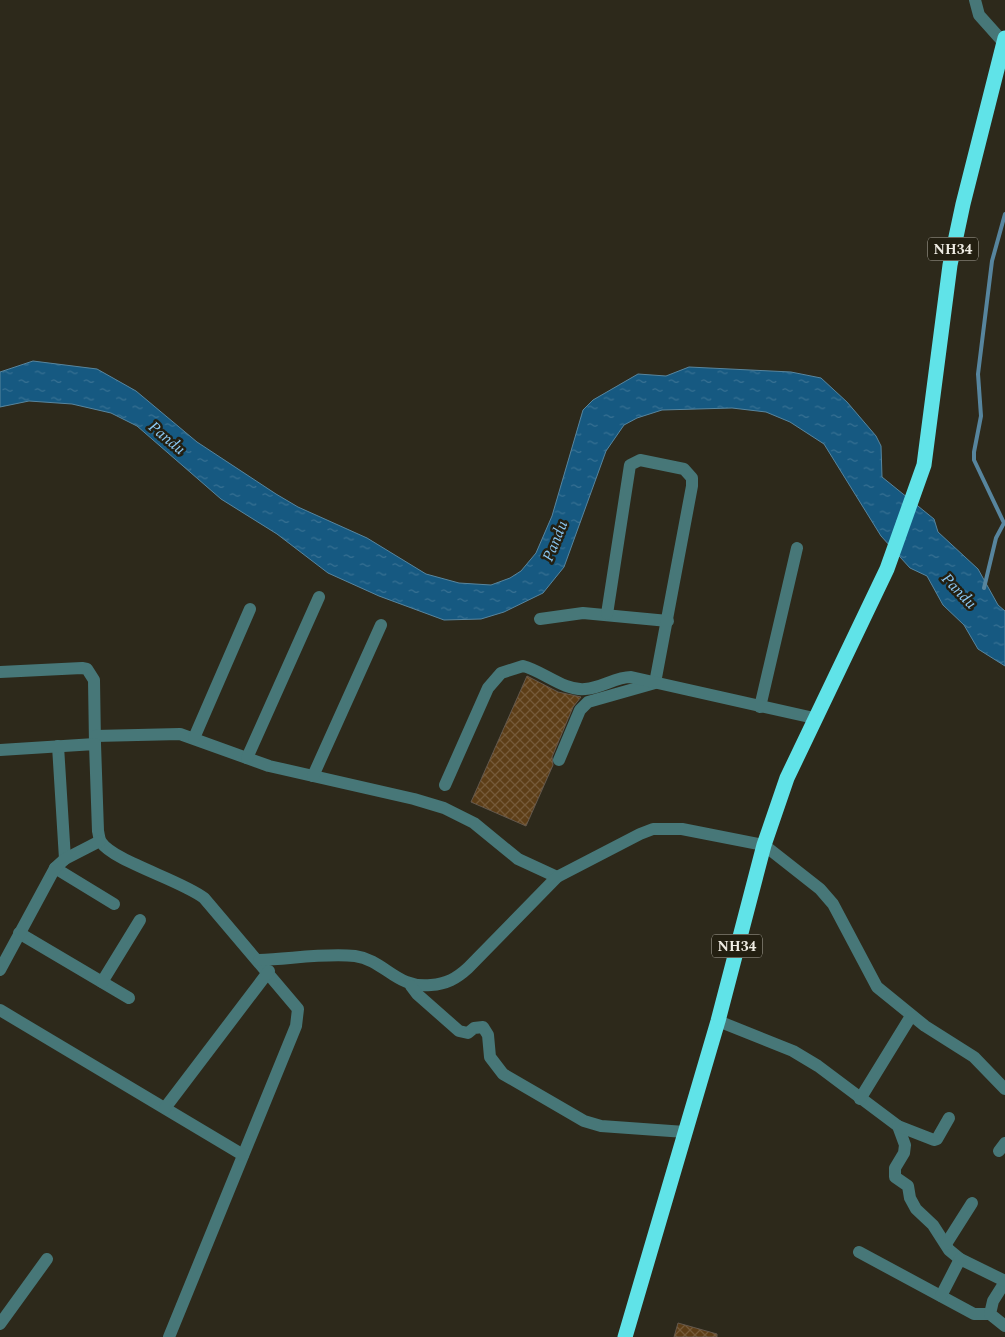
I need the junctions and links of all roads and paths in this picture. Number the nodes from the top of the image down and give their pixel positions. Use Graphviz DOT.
graph roads {
  1 [pos="975,0"];
  2 [pos="1004,40"];
  3 [pos="797,548"];
  4 [pos="319,596"];
  5 [pos="250,609"];
  6 [pos="606,614"];
  7 [pos="540,619"];
  8 [pos="668,621"];
  9 [pos="381,625"];
  10 [pos="0,672"];
  11 [pos="655,683"];
  12 [pos="760,708"];
  13 [pos="814,718"];
  14 [pos="194,738"];
  15 [pos="95,740"];
  16 [pos="58,746"];
  17 [pos="0,750"];
  18 [pos="247,758"];
  19 [pos="559,760"];
  20 [pos="313,776"];
  21 [pos="445,785"];
  22 [pos="100,841"];
  23 [pos="764,845"];
  24 [pos="65,859"];
  25 [pos="55,868"];
  26 [pos="557,877"];
  27 [pos="114,904"];
  28 [pos="140,920"];
  29 [pos="19,933"];
  30 [pos="259,960"];
  31 [pos="0,970"];
  32 [pos="269,972"];
  33 [pos="102,982"];
  34 [pos="412,986"];
  35 [pos="129,998"];
  36 [pos="0,1010"];
  37 [pos="911,1016"];
  38 [pos="718,1021"];
  39 [pos="1005,1089"];
  40 [pos="860,1099"];
  41 [pos="165,1108"];
  42 [pos="949,1118"];
  43 [pos="898,1126"];
  44 [pos="685,1132"];
  45 [pos="243,1155"];
  46 [pos="972,1203"];
  47 [pos="946,1244"];
  48 [pos="859,1252"];
  49 [pos="47,1259"];
  50 [pos="960,1259"];
  51 [pos="1005,1282"];
  52 [pos="941,1296"];
  53 [pos="990,1314"];
  54 [pos="0,1324"];
  55 [pos="1005,1326"];
  56 [pos="169,1337"];
  57 [pos="625,1337"];
  1 -- 2 [label="street"];
  2 -- 13 [label="highway, NH34"];
  3 -- 12 [label="street"];
  4 -- 18 [label="street"];
  5 -- 14 [label="street"];
  6 -- 7 [label="street"];
  6 -- 8 [label="street"];
  6 -- 8 [label="street"];
  8 -- 11 [label="street"];
  9 -- 20 [label="street"];
  10 -- 15 [label="street"];
  11 -- 12 [label="street"];
  11 -- 19 [label="street"];
  11 -- 21 [label="street"];
  12 -- 13 [label="street"];
  13 -- 23 [label="highway, NH34"];
  14 -- 15 [label="street"];
  14 -- 18 [label="street"];
  15 -- 16 [label="street"];
  15 -- 22 [label="street"];
  16 -- 17 [label="street"];
  16 -- 24 [label="street"];
  18 -- 20 [label="street"];
  20 -- 26 [label="street"];
  22 -- 24 [label="street"];
  22 -- 30 [label="street"];
  23 -- 26 [label="street"];
  23 -- 37 [label="street"];
  23 -- 38 [label="highway, NH34"];
  24 -- 25 [label="street"];
  25 -- 27 [label="street"];
  25 -- 29 [label="street"];
  26 -- 34 [label="street"];
  28 -- 33 [label="street"];
  29 -- 31 [label="street"];
  29 -- 33 [label="street"];
  30 -- 32 [label="street"];
  30 -- 34 [label="street"];
  32 -- 41 [label="street"];
  32 -- 45 [label="street"];
  33 -- 35 [label="street"];
  34 -- 44 [label="street"];
  36 -- 41 [label="street"];
  37 -- 39 [label="street"];
  37 -- 40 [label="street"];
  38 -- 40 [label="street"];
  38 -- 44 [label="highway, NH34"];
  40 -- 43 [label="street"];
  41 -- 45 [label="street"];
  42 -- 43 [label="street"];
  43 -- 47 [label="street"];
  44 -- 57 [label="highway, NH34"];
  45 -- 56 [label="street"];
  46 -- 47 [label="street"];
  47 -- 50 [label="street"];
  48 -- 52 [label="street"];
  49 -- 54 [label="street"];
  50 -- 51 [label="street"];
  50 -- 52 [label="street"];
  51 -- 53 [label="street"];
  52 -- 53 [label="street"];
  53 -- 55 [label="street"];
}
